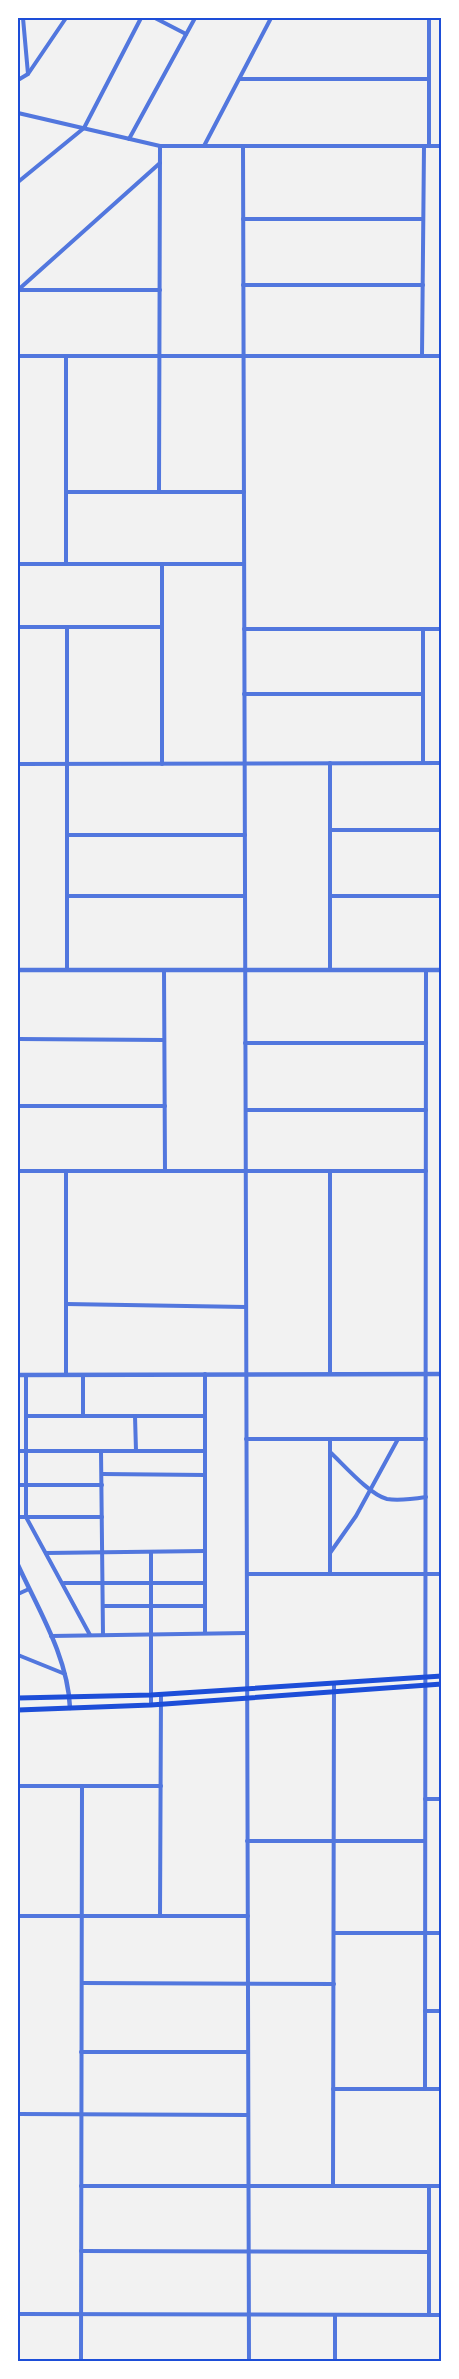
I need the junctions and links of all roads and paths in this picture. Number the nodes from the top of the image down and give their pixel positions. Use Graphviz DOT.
graph roads {
  1 [pos="23,18"];
  2 [pos="66,18"];
  3 [pos="141,18"];
  4 [pos="155,18"];
  5 [pos="195,18"];
  6 [pos="271,18"];
  7 [pos="429,18"];
  8 [pos="186,34"];
  9 [pos="28,74"];
  10 [pos="240,79"];
  11 [pos="429,79"];
  12 [pos="18,80"];
  13 [pos="18,113"];
  14 [pos="84,128"];
  15 [pos="128,138"];
  16 [pos="160,146"];
  17 [pos="204,146"];
  18 [pos="243,146"];
  19 [pos="426,146"];
  20 [pos="442,146"];
  21 [pos="160,163"];
  22 [pos="18,182"];
  23 [pos="243,219"];
  24 [pos="423,219"];
  25 [pos="243,285"];
  26 [pos="423,285"];
  27 [pos="18,290"];
  28 [pos="160,290"];
  29 [pos="18,356"];
  30 [pos="66,356"];
  31 [pos="160,356"];
  32 [pos="243,356"];
  33 [pos="422,356"];
  34 [pos="442,356"];
  35 [pos="66,492"];
  36 [pos="159,492"];
  37 [pos="244,492"];
  38 [pos="18,564"];
  39 [pos="66,564"];
  40 [pos="162,564"];
  41 [pos="244,564"];
  42 [pos="18,627"];
  43 [pos="67,627"];
  44 [pos="162,627"];
  45 [pos="423,629"];
  46 [pos="442,629"];
  47 [pos="244,630"];
  48 [pos="244,694"];
  49 [pos="423,694"];
  50 [pos="245,763"];
  51 [pos="330,763"];
  52 [pos="423,763"];
  53 [pos="442,763"];
  54 [pos="18,764"];
  55 [pos="67,764"];
  56 [pos="162,764"];
  57 [pos="330,830"];
  58 [pos="442,830"];
  59 [pos="67,835"];
  60 [pos="245,835"];
  61 [pos="67,896"];
  62 [pos="245,896"];
  63 [pos="330,896"];
  64 [pos="442,896"];
  65 [pos="18,970"];
  66 [pos="67,970"];
  67 [pos="164,970"];
  68 [pos="245,970"];
  69 [pos="330,970"];
  70 [pos="426,970"];
  71 [pos="442,970"];
  72 [pos="18,1040"];
  73 [pos="164,1040"];
  74 [pos="245,1043"];
  75 [pos="426,1043"];
  76 [pos="18,1106"];
  77 [pos="165,1106"];
  78 [pos="246,1110"];
  79 [pos="426,1110"];
  80 [pos="18,1171"];
  81 [pos="66,1171"];
  82 [pos="165,1171"];
  83 [pos="330,1171"];
  84 [pos="246,1172"];
  85 [pos="426,1172"];
  86 [pos="66,1304"];
  87 [pos="246,1306"];
  88 [pos="66,1374"];
  89 [pos="205,1374"];
  90 [pos="246,1374"];
  91 [pos="330,1374"];
  92 [pos="426,1374"];
  93 [pos="442,1374"];
  94 [pos="18,1375"];
  95 [pos="26,1375"];
  96 [pos="83,1375"];
  97 [pos="26,1416"];
  98 [pos="83,1416"];
  99 [pos="135,1416"];
  100 [pos="205,1416"];
  101 [pos="246,1439"];
  102 [pos="330,1439"];
  103 [pos="398,1439"];
  104 [pos="426,1439"];
  105 [pos="18,1451"];
  106 [pos="26,1451"];
  107 [pos="101,1451"];
  108 [pos="136,1451"];
  109 [pos="205,1451"];
  110 [pos="330,1452"];
  111 [pos="102,1474"];
  112 [pos="205,1475"];
  113 [pos="18,1485"];
  114 [pos="26,1485"];
  115 [pos="102,1485"];
  116 [pos="371,1490"];
  117 [pos="426,1498"];
  118 [pos="18,1517"];
  119 [pos="26,1517"];
  120 [pos="102,1517"];
  121 [pos="205,1551"];
  122 [pos="46,1552"];
  123 [pos="103,1553"];
  124 [pos="151,1553"];
  125 [pos="330,1553"];
  126 [pos="18,1565"];
  127 [pos="247,1574"];
  128 [pos="330,1574"];
  129 [pos="426,1574"];
  130 [pos="442,1574"];
  131 [pos="64,1583"];
  132 [pos="103,1583"];
  133 [pos="151,1583"];
  134 [pos="205,1583"];
  135 [pos="29,1589"];
  136 [pos="18,1594"];
  137 [pos="103,1606"];
  138 [pos="151,1606"];
  139 [pos="204,1606"];
  140 [pos="205,1633"];
  141 [pos="247,1633"];
  142 [pos="151,1634"];
  143 [pos="90,1635"];
  144 [pos="104,1635"];
  145 [pos="51,1636"];
  146 [pos="18,1655"];
  147 [pos="65,1674"];
  148 [pos="426,1676"];
  149 [pos="442,1676"];
  150 [pos="334,1683"];
  151 [pos="426,1684"];
  152 [pos="442,1684"];
  153 [pos="247,1690"];
  154 [pos="334,1692"];
  155 [pos="161,1694"];
  156 [pos="151,1695"];
  157 [pos="18,1698"];
  158 [pos="69,1698"];
  159 [pos="247,1698"];
  160 [pos="161,1703"];
  161 [pos="151,1705"];
  162 [pos="70,1708"];
  163 [pos="18,1710"];
  164 [pos="18,1786"];
  165 [pos="82,1786"];
  166 [pos="160,1786"];
  167 [pos="425,1799"];
  168 [pos="442,1799"];
  169 [pos="247,1841"];
  170 [pos="334,1841"];
  171 [pos="425,1841"];
  172 [pos="18,1916"];
  173 [pos="82,1916"];
  174 [pos="160,1916"];
  175 [pos="248,1916"];
  176 [pos="334,1933"];
  177 [pos="425,1933"];
  178 [pos="442,1933"];
  179 [pos="82,1983"];
  180 [pos="248,1984"];
  181 [pos="334,1984"];
  182 [pos="425,2010"];
  183 [pos="442,2010"];
  184 [pos="81,2052"];
  185 [pos="248,2052"];
  186 [pos="334,2089"];
  187 [pos="425,2090"];
  188 [pos="442,2090"];
  189 [pos="18,2114"];
  190 [pos="81,2114"];
  191 [pos="248,2114"];
  192 [pos="81,2186"];
  193 [pos="248,2186"];
  194 [pos="334,2186"];
  195 [pos="429,2186"];
  196 [pos="442,2186"];
  197 [pos="81,2251"];
  198 [pos="248,2252"];
  199 [pos="429,2252"];
  200 [pos="18,2314"];
  201 [pos="81,2314"];
  202 [pos="249,2314"];
  203 [pos="335,2315"];
  204 [pos="429,2315"];
  205 [pos="442,2315"];
  206 [pos="81,2362"];
  207 [pos="249,2362"];
  208 [pos="335,2362"];
  1 -- 9 [label="street"];
  2 -- 9 [label="street"];
  3 -- 14 [label="street"];
  4 -- 8 [label="street"];
  5 -- 8 [label="street"];
  6 -- 10 [label="street"];
  7 -- 11 [label="street"];
  8 -- 15 [label="street"];
  9 -- 12 [label="street"];
  10 -- 11 [label="street"];
  10 -- 17 [label="street"];
  11 -- 19 [label="street"];
  13 -- 14 [label="street"];
  14 -- 15 [label="street"];
  14 -- 22 [label="street"];
  15 -- 16 [label="street"];
  16 -- 17 [label="street"];
  16 -- 21 [label="street"];
  17 -- 18 [label="street"];
  18 -- 19 [label="street"];
  18 -- 23 [label="street"];
  19 -- 20 [label="street"];
  19 -- 24 [label="street"];
  21 -- 27 [label="street"];
  21 -- 28 [label="street"];
  23 -- 24 [label="street"];
  23 -- 25 [label="street"];
  24 -- 26 [label="street"];
  25 -- 26 [label="street"];
  25 -- 32 [label="street"];
  26 -- 33 [label="street"];
  27 -- 28 [label="street"];
  28 -- 31 [label="street"];
  29 -- 30 [label="street"];
  30 -- 31 [label="street"];
  30 -- 35 [label="street"];
  31 -- 32 [label="street"];
  31 -- 36 [label="street"];
  32 -- 33 [label="street"];
  32 -- 37 [label="street"];
  33 -- 34 [label="street"];
  35 -- 36 [label="street"];
  35 -- 39 [label="street"];
  36 -- 37 [label="street"];
  37 -- 41 [label="street"];
  38 -- 39 [label="street"];
  39 -- 40 [label="street"];
  40 -- 41 [label="street"];
  40 -- 44 [label="street"];
  41 -- 47 [label="street"];
  42 -- 43 [label="street"];
  43 -- 44 [label="street"];
  43 -- 55 [label="street"];
  44 -- 56 [label="street"];
  45 -- 46 [label="street"];
  45 -- 47 [label="street"];
  45 -- 49 [label="street"];
  47 -- 48 [label="street"];
  48 -- 49 [label="street"];
  48 -- 50 [label="street"];
  49 -- 52 [label="street"];
  50 -- 51 [label="street"];
  50 -- 56 [label="street"];
  50 -- 60 [label="street"];
  51 -- 52 [label="street"];
  51 -- 57 [label="street"];
  52 -- 53 [label="street"];
  54 -- 55 [label="street"];
  55 -- 56 [label="street"];
  55 -- 59 [label="street"];
  57 -- 58 [label="street"];
  57 -- 63 [label="street"];
  59 -- 60 [label="street"];
  59 -- 61 [label="street"];
  60 -- 62 [label="street"];
  61 -- 62 [label="street"];
  61 -- 66 [label="street"];
  62 -- 68 [label="street"];
  63 -- 64 [label="street"];
  63 -- 69 [label="street"];
  65 -- 66 [label="street"];
  66 -- 67 [label="street"];
  67 -- 68 [label="street"];
  67 -- 73 [label="street"];
  68 -- 69 [label="street"];
  68 -- 74 [label="street"];
  69 -- 70 [label="street"];
  70 -- 71 [label="street"];
  70 -- 75 [label="street"];
  72 -- 73 [label="street"];
  73 -- 77 [label="street"];
  74 -- 75 [label="street"];
  74 -- 78 [label="street"];
  75 -- 79 [label="street"];
  76 -- 77 [label="street"];
  77 -- 82 [label="street"];
  78 -- 79 [label="street"];
  78 -- 84 [label="street"];
  79 -- 85 [label="street"];
  80 -- 81 [label="street"];
  81 -- 82 [label="street"];
  81 -- 86 [label="street"];
  82 -- 84 [label="street"];
  83 -- 84 [label="street"];
  83 -- 85 [label="street"];
  83 -- 91 [label="street"];
  84 -- 87 [label="street"];
  85 -- 92 [label="street"];
  86 -- 87 [label="street"];
  86 -- 88 [label="street"];
  87 -- 90 [label="street"];
  88 -- 95 [label="street"];
  88 -- 96 [label="street"];
  89 -- 90 [label="street"];
  89 -- 96 [label="street"];
  89 -- 100 [label="street"];
  90 -- 91 [label="street"];
  90 -- 101 [label="street"];
  91 -- 92 [label="street"];
  92 -- 93 [label="street"];
  92 -- 104 [label="street"];
  94 -- 95 [label="street"];
  95 -- 97 [label="street"];
  96 -- 98 [label="street"];
  97 -- 98 [label="street"];
  97 -- 106 [label="street"];
  98 -- 99 [label="street"];
  99 -- 100 [label="street"];
  99 -- 108 [label="street"];
  100 -- 109 [label="street"];
  101 -- 102 [label="street"];
  101 -- 127 [label="street"];
  102 -- 103 [label="street"];
  102 -- 110 [label="street"];
  103 -- 104 [label="street"];
  103 -- 116 [label="street"];
  104 -- 117 [label="street"];
  105 -- 106 [label="street"];
  106 -- 107 [label="street"];
  106 -- 114 [label="street"];
  107 -- 108 [label="street"];
  107 -- 111 [label="street"];
  108 -- 109 [label="street"];
  109 -- 112 [label="street"];
  110 -- 116 [label="street"];
  110 -- 125 [label="street"];
  111 -- 112 [label="street"];
  111 -- 115 [label="street"];
  112 -- 121 [label="street"];
  113 -- 114 [label="street"];
  114 -- 115 [label="street"];
  114 -- 119 [label="street"];
  115 -- 120 [label="street"];
  116 -- 117 [label="street"];
  116 -- 125 [label="street"];
  117 -- 129 [label="street"];
  118 -- 119 [label="street"];
  119 -- 120 [label="street"];
  119 -- 122 [label="street"];
  120 -- 123 [label="street"];
  121 -- 124 [label="street"];
  121 -- 134 [label="street"];
  122 -- 123 [label="street"];
  122 -- 131 [label="street"];
  123 -- 124 [label="street"];
  123 -- 132 [label="street"];
  124 -- 133 [label="street"];
  125 -- 128 [label="street"];
  126 -- 135 [label="street"];
  127 -- 128 [label="street"];
  127 -- 141 [label="street"];
  128 -- 129 [label="street"];
  129 -- 130 [label="street"];
  129 -- 148 [label="street"];
  131 -- 132 [label="street"];
  131 -- 143 [label="street"];
  132 -- 133 [label="street"];
  132 -- 137 [label="street"];
  133 -- 134 [label="street"];
  133 -- 138 [label="street"];
  134 -- 139 [label="street"];
  135 -- 136 [label="street"];
  135 -- 145 [label="street"];
  137 -- 138 [label="street"];
  137 -- 144 [label="street"];
  138 -- 139 [label="street"];
  138 -- 142 [label="street"];
  139 -- 140 [label="street"];
  140 -- 141 [label="street"];
  140 -- 142 [label="street"];
  141 -- 153 [label="street"];
  142 -- 144 [label="street"];
  142 -- 156 [label="street"];
  143 -- 144 [label="street"];
  143 -- 145 [label="street"];
  145 -- 147 [label="street"];
  146 -- 147 [label="street"];
  147 -- 158 [label="street"];
  148 -- 149 [label="main road"];
  148 -- 150 [label="main road"];
  148 -- 151 [label="street"];
  150 -- 153 [label="main road"];
  150 -- 154 [label="street"];
  151 -- 152 [label="main road"];
  151 -- 154 [label="main road"];
  151 -- 167 [label="street"];
  153 -- 155 [label="main road"];
  153 -- 159 [label="street"];
  154 -- 159 [label="main road"];
  154 -- 170 [label="street"];
  155 -- 156 [label="main road"];
  155 -- 160 [label="street"];
  156 -- 158 [label="main road"];
  156 -- 161 [label="street"];
  157 -- 158 [label="main road"];
  158 -- 162 [label="street"];
  159 -- 160 [label="main road"];
  159 -- 169 [label="street"];
  160 -- 161 [label="main road"];
  160 -- 166 [label="street"];
  161 -- 162 [label="main road"];
  162 -- 163 [label="main road"];
  164 -- 165 [label="street"];
  165 -- 166 [label="street"];
  165 -- 173 [label="street"];
  166 -- 174 [label="street"];
  167 -- 168 [label="street"];
  167 -- 171 [label="street"];
  169 -- 170 [label="street"];
  169 -- 175 [label="street"];
  170 -- 171 [label="street"];
  170 -- 176 [label="street"];
  171 -- 177 [label="street"];
  172 -- 173 [label="street"];
  173 -- 174 [label="street"];
  173 -- 179 [label="street"];
  174 -- 175 [label="street"];
  175 -- 180 [label="street"];
  176 -- 177 [label="street"];
  176 -- 181 [label="street"];
  177 -- 178 [label="street"];
  177 -- 182 [label="street"];
  179 -- 180 [label="street"];
  179 -- 184 [label="street"];
  180 -- 181 [label="street"];
  180 -- 185 [label="street"];
  181 -- 186 [label="street"];
  182 -- 183 [label="street"];
  182 -- 187 [label="street"];
  184 -- 185 [label="street"];
  184 -- 190 [label="street"];
  185 -- 191 [label="street"];
  186 -- 187 [label="street"];
  186 -- 194 [label="street"];
  187 -- 188 [label="street"];
  189 -- 190 [label="street"];
  190 -- 191 [label="street"];
  190 -- 192 [label="street"];
  191 -- 193 [label="street"];
  192 -- 193 [label="street"];
  192 -- 197 [label="street"];
  193 -- 194 [label="street"];
  193 -- 198 [label="street"];
  194 -- 195 [label="street"];
  195 -- 196 [label="street"];
  195 -- 199 [label="street"];
  197 -- 198 [label="street"];
  197 -- 201 [label="street"];
  198 -- 199 [label="street"];
  198 -- 202 [label="street"];
  199 -- 204 [label="street"];
  200 -- 201 [label="street"];
  201 -- 202 [label="street"];
  201 -- 206 [label="street"];
  202 -- 203 [label="street"];
  202 -- 207 [label="street"];
  203 -- 204 [label="street"];
  203 -- 208 [label="street"];
  204 -- 205 [label="street"];
}
